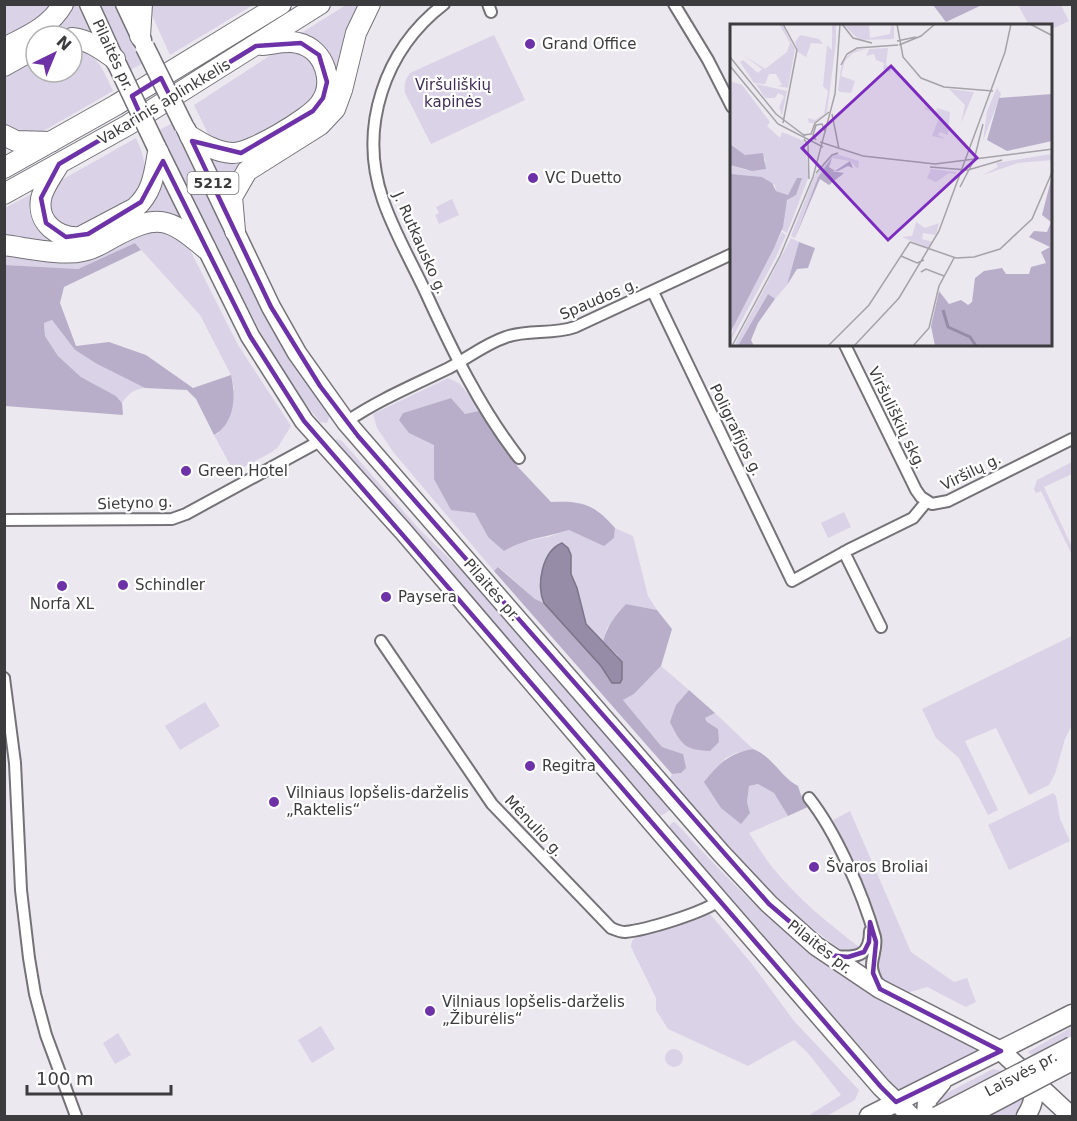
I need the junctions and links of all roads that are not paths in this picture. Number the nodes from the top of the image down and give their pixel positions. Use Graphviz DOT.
graph roads {
  1 [pos="63,4"];
  2 [pos="89,4"];
  3 [pos="125,4"];
  4 [pos="142,4"];
  5 [pos="265,4"];
  6 [pos="281,4"];
  7 [pos="320,4"];
  8 [pos="370,4"];
  9 [pos="444,4"];
  10 [pos="674,4"];
  11 [pos="252,23"];
  12 [pos="84,40"];
  13 [pos="142,41"];
  14 [pos="256,46"];
  15 [pos="4,48"];
  16 [pos="24,55"];
  17 [pos="116,62"];
  18 [pos="4,66"];
  19 [pos="730,103"];
  20 [pos="187,131"];
  21 [pos="4,135"];
  22 [pos="53,141"];
  23 [pos="157,149"];
  24 [pos="59,164"];
  25 [pos="4,168"];
  26 [pos="4,194"];
  27 [pos="235,231"];
  28 [pos="4,245"];
  29 [pos="206,249"];
  30 [pos="730,255"];
  31 [pos="653,292"];
  32 [pos="845,346"];
  33 [pos="459,361"];
  34 [pos="346,422"];
  35 [pos="1072,439"];
  36 [pos="320,441"];
  37 [pos="519,458"];
  38 [pos="927,501"];
  39 [pos="4,520"];
  40 [pos="844,552"];
  41 [pos="792,581"];
  42 [pos="881,627"];
  43 [pos="381,641"];
  44 [pos="4,678"];
  45 [pos="808,798"];
  46 [pos="690,818"];
  47 [pos="661,833"];
  48 [pos="720,900"];
  49 [pos="870,922"];
  50 [pos="829,956"];
  51 [pos="880,989"];
  52 [pos="1072,1014"];
  53 [pos="1072,1047"];
  54 [pos="1001,1051"];
  55 [pos="1072,1061"];
  56 [pos="1021,1067"];
  57 [pos="948,1077"];
  58 [pos="896,1102"];
  59 [pos="1066,1112"];
  60 [pos="76,1116"];
  61 [pos="869,1116"];
  62 [pos="911,1116"];
  63 [pos="926,1116"];
  64 [pos="937,1116"];
  65 [pos="968,1116"];
  66 [pos="1026,1116"];
  1 -- 15 [label="highway"];
  2 -- 17 [label="main road, Pilaitės pr. / 5212"];
  3 -- 13 [label="main road, Pilaitės pr. / 5212"];
  4 -- 13 [label="highway"];
  5 -- 11 [label="highway"];
  6 -- 11 [label="highway, Vakarinis aplinkkelis"];
  7 -- 14 [label="highway, Vakarinis aplinkkelis"];
  8 -- 27 [label="highway"];
  9 -- 33 [label="street, J. Rutkausko g."];
  10 -- 19 [label="street"];
  11 -- 22 [label="highway, Vakarinis aplinkkelis"];
  12 -- 17 [label="highway"];
  13 -- 20 [label="main road, Pilaitės pr. / 5212, bridge"];
  14 -- 20 [label="highway"];
  14 -- 24 [label="highway, Vakarinis aplinkkelis"];
  16 -- 18 [label="highway"];
  17 -- 23 [label="main road, Pilaitės pr. / 5212, bridge"];
  20 -- 27 [label="main road, Pilaitės pr. / 5212"];
  21 -- 22 [label="highway"];
  22 -- 25 [label="highway, Vakarinis aplinkkelis"];
  23 -- 24 [label="highway"];
  23 -- 29 [label="main road, Pilaitės pr. / 5212"];
  24 -- 26 [label="highway, Vakarinis aplinkkelis"];
  27 -- 34 [label="main road, Pilaitės pr."];
  28 -- 29 [label="highway"];
  29 -- 36 [label="main road, Pilaitės pr."];
  30 -- 31 [label="street, Spaudos g."];
  31 -- 33 [label="street, Spaudos g."];
  31 -- 41 [label="street, Poligrafijos g."];
  32 -- 38 [label="street, Viršuliškių skg."];
  33 -- 34 [label="street, Spaudos g."];
  33 -- 37 [label="street, J. Rutkausko g."];
  34 -- 36 [label="main road"];
  34 -- 46 [label="main road, Pilaitės pr."];
  35 -- 38 [label="street, Viršilų g."];
  36 -- 39 [label="street, Sietyno g."];
  36 -- 47 [label="main road, Pilaitės pr."];
  38 -- 40 [label="street, Viršilų g."];
  40 -- 41 [label="street, Viršilų g."];
  40 -- 42 [label="street"];
  43 -- 48 [label="street, Mėnulio g."];
  44 -- 60 [label="street"];
  45 -- 49 [label="street"];
  46 -- 47 [label="main road"];
  46 -- 50 [label="main road, Pilaitės pr."];
  47 -- 48 [label="main road, Pilaitės pr."];
  48 -- 58 [label="main road, Pilaitės pr."];
  49 -- 50 [label="street"];
  49 -- 51 [label="street"];
  50 -- 51 [label="main road, Pilaitės pr."];
  51 -- 54 [label="main road, Pilaitės pr."];
  52 -- 54 [label="main road"];
  53 -- 64 [label="main road, Laisvės pr., bridge"];
  54 -- 56 [label="main road, Pilaitės pr."];
  54 -- 57 [label="main road"];
  55 -- 65 [label="main road, Laisvės pr., bridge"];
  56 -- 59 [label="main road, Pilaitės pr."];
  56 -- 66 [label="main road"];
  57 -- 58 [label="main road"];
  57 -- 63 [label="main road"];
  58 -- 61 [label="main road"];
  58 -- 62 [label="main road, Pilaitės pr."];
}
